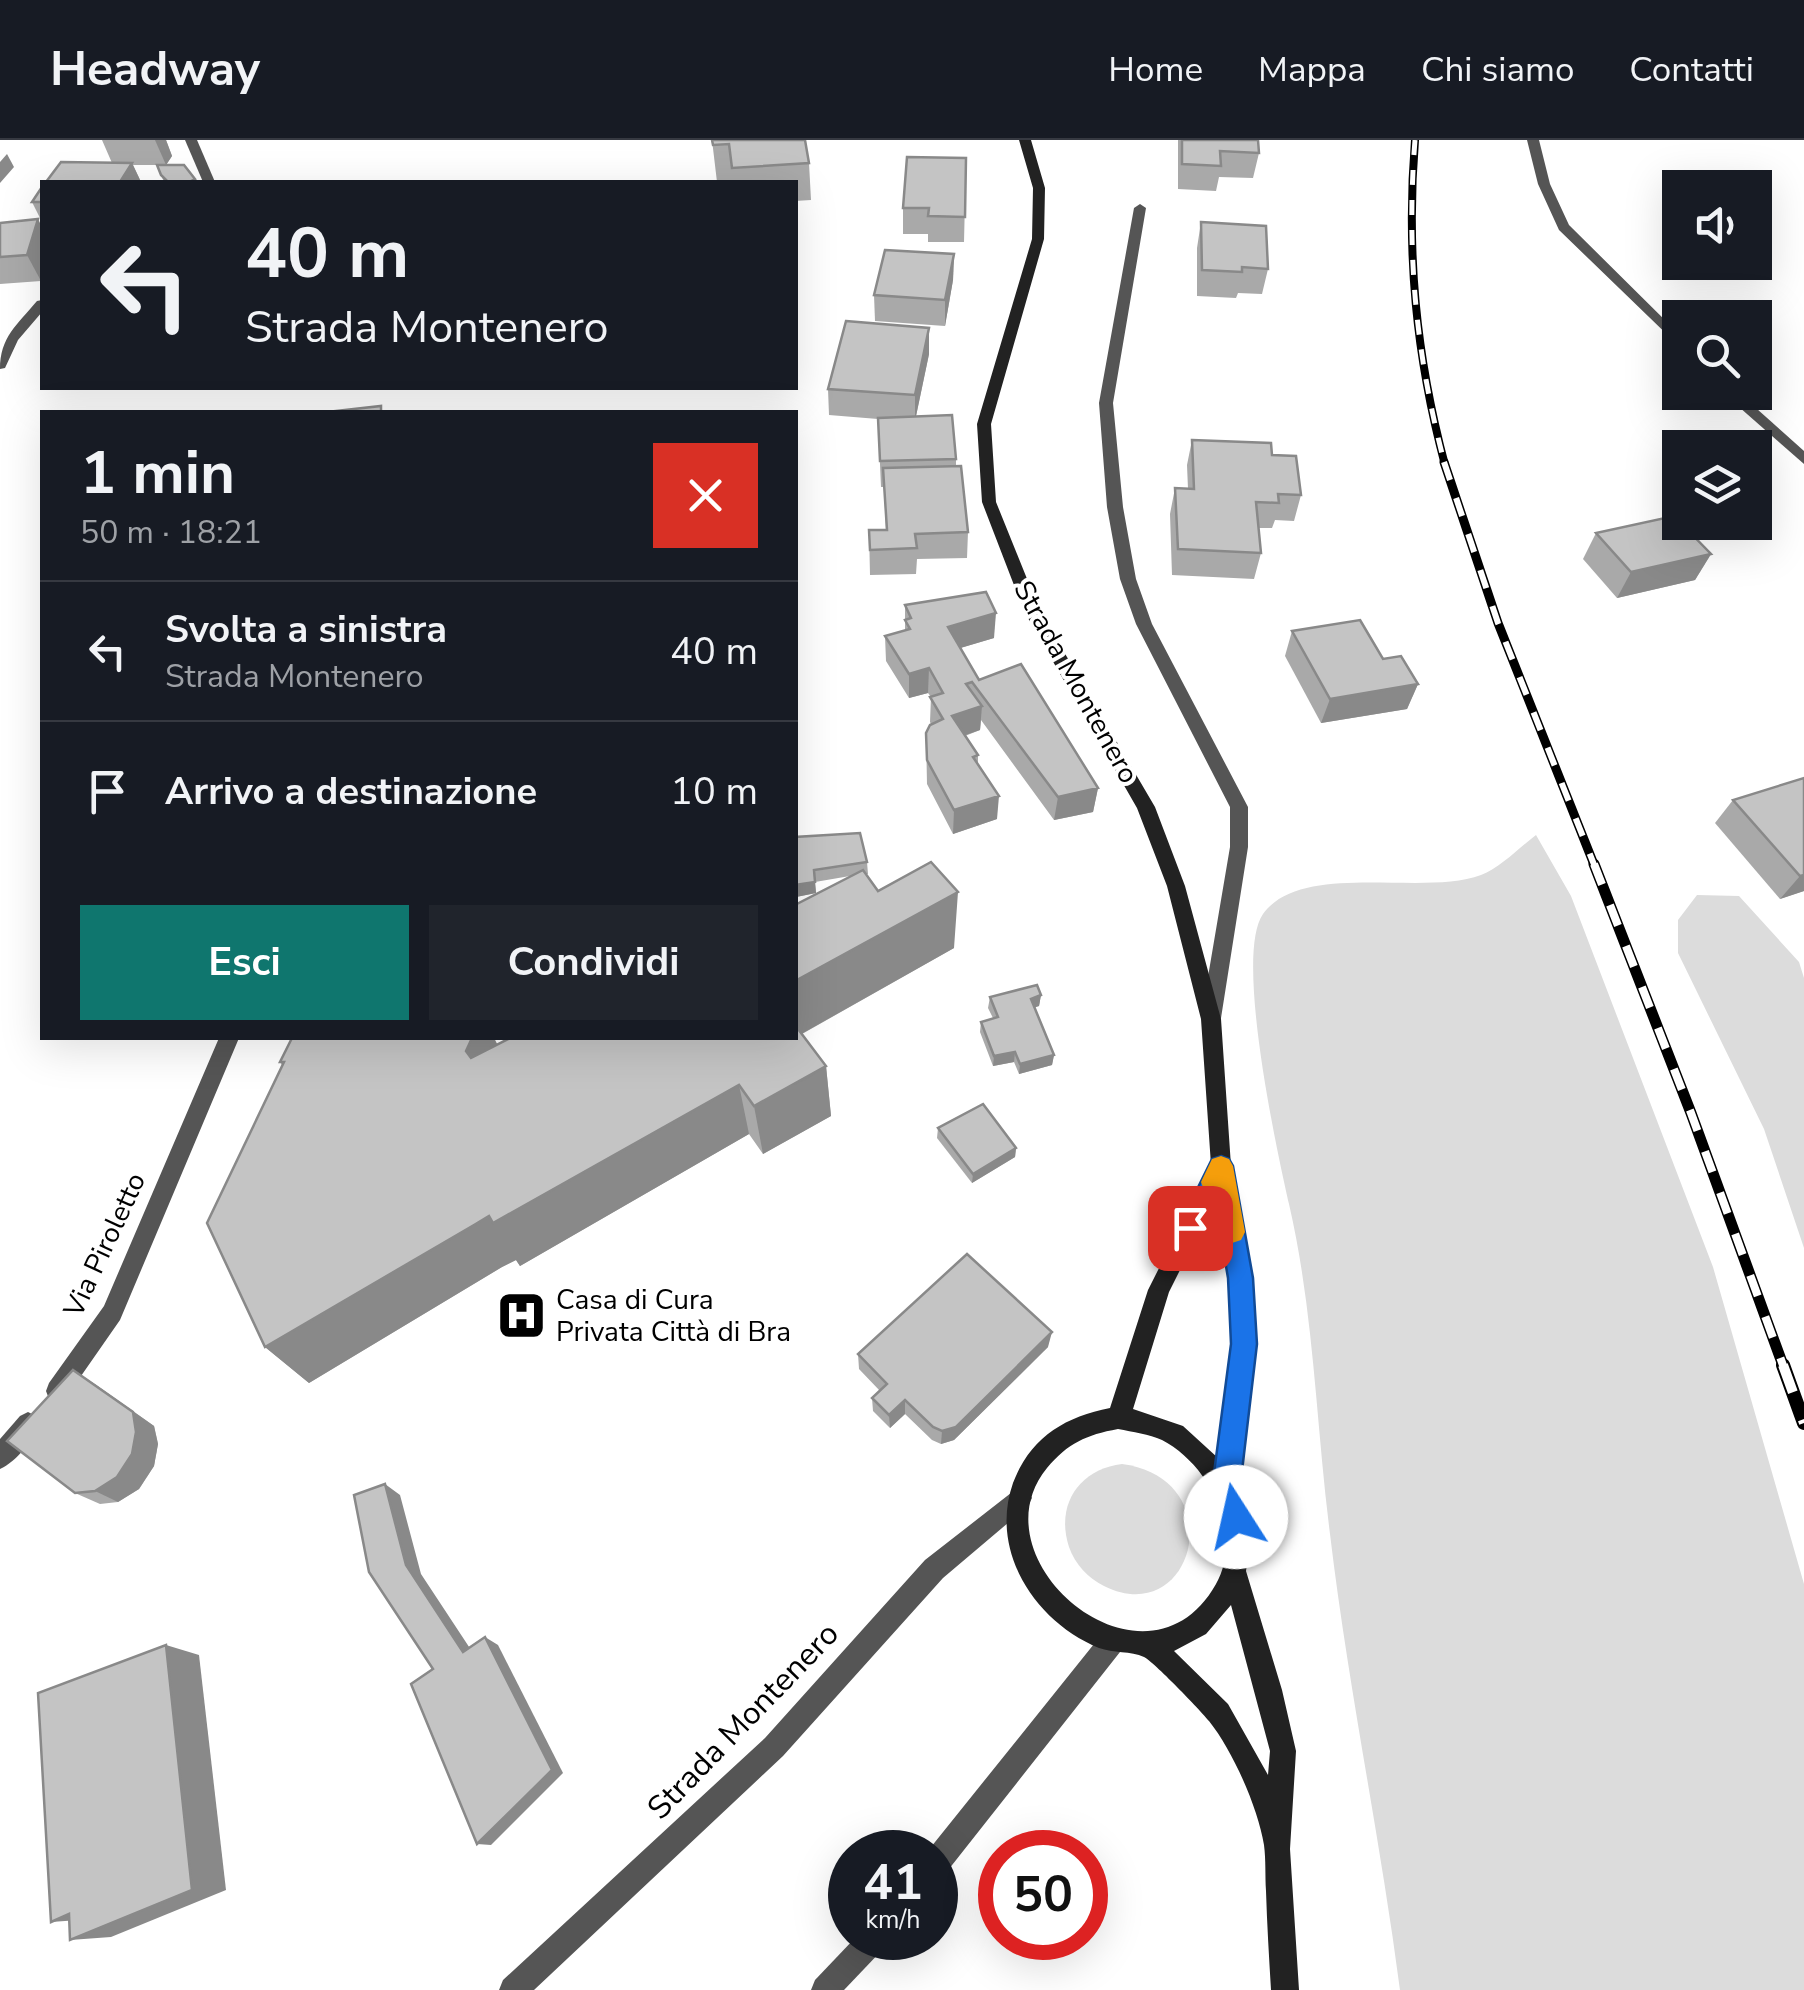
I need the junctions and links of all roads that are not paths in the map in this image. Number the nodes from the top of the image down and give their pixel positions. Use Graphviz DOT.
graph roads {
  1 [pos="192,140"];
  2 [pos="1026,140"];
  3 [pos="1533,140"];
  4 [pos="208,180"];
  5 [pos="1140,208"];
  6 [pos="40,306"];
  7 [pos="1662,324"];
  8 [pos="0,365"];
  9 [pos="1749,410"];
  10 [pos="1804,459"];
  11 [pos="1211,1019"];
  12 [pos="228,1040"];
  13 [pos="1221,1166"];
  14 [pos="1118,1418"];
  15 [pos="0,1457"];
  16 [pos="1226,1488"];
  17 [pos="1020,1498"];
  18 [pos="1234,1573"];
  19 [pos="1111,1643"];
  20 [pos="1149,1644"];
  21 [pos="958,1835"];
  22 [pos="1276,1848"];
  23 [pos="853,1960"];
  24 [pos="512,1990"];
  25 [pos="825,1990"];
  26 [pos="1285,1990"];
  1 -- 4 [label="street"];
  2 -- 11 [label="main road, Strada Montenero"];
  3 -- 7 [label="street"];
  5 -- 11 [label="street"];
  6 -- 8 [label="street"];
  9 -- 10 [label="street"];
  11 -- 13 [label="main road, Strada Montenero"];
  12 -- 15 [label="street, Via Piroletto"];
  13 -- 14 [label="main road"];
  13 -- 16 [label="main road, Strada Montenero"];
  14 -- 16 [label="main road"];
  14 -- 17 [label="main road"];
  16 -- 18 [label="main road"];
  17 -- 19 [label="main road"];
  17 -- 24 [label="street, Strada Montenero"];
  18 -- 20 [label="main road"];
  18 -- 22 [label="main road"];
  19 -- 20 [label="main road"];
  19 -- 21 [label="street"];
  20 -- 22 [label="main road"];
  22 -- 26 [label="main road"];
  23 -- 25 [label="street"];
}
